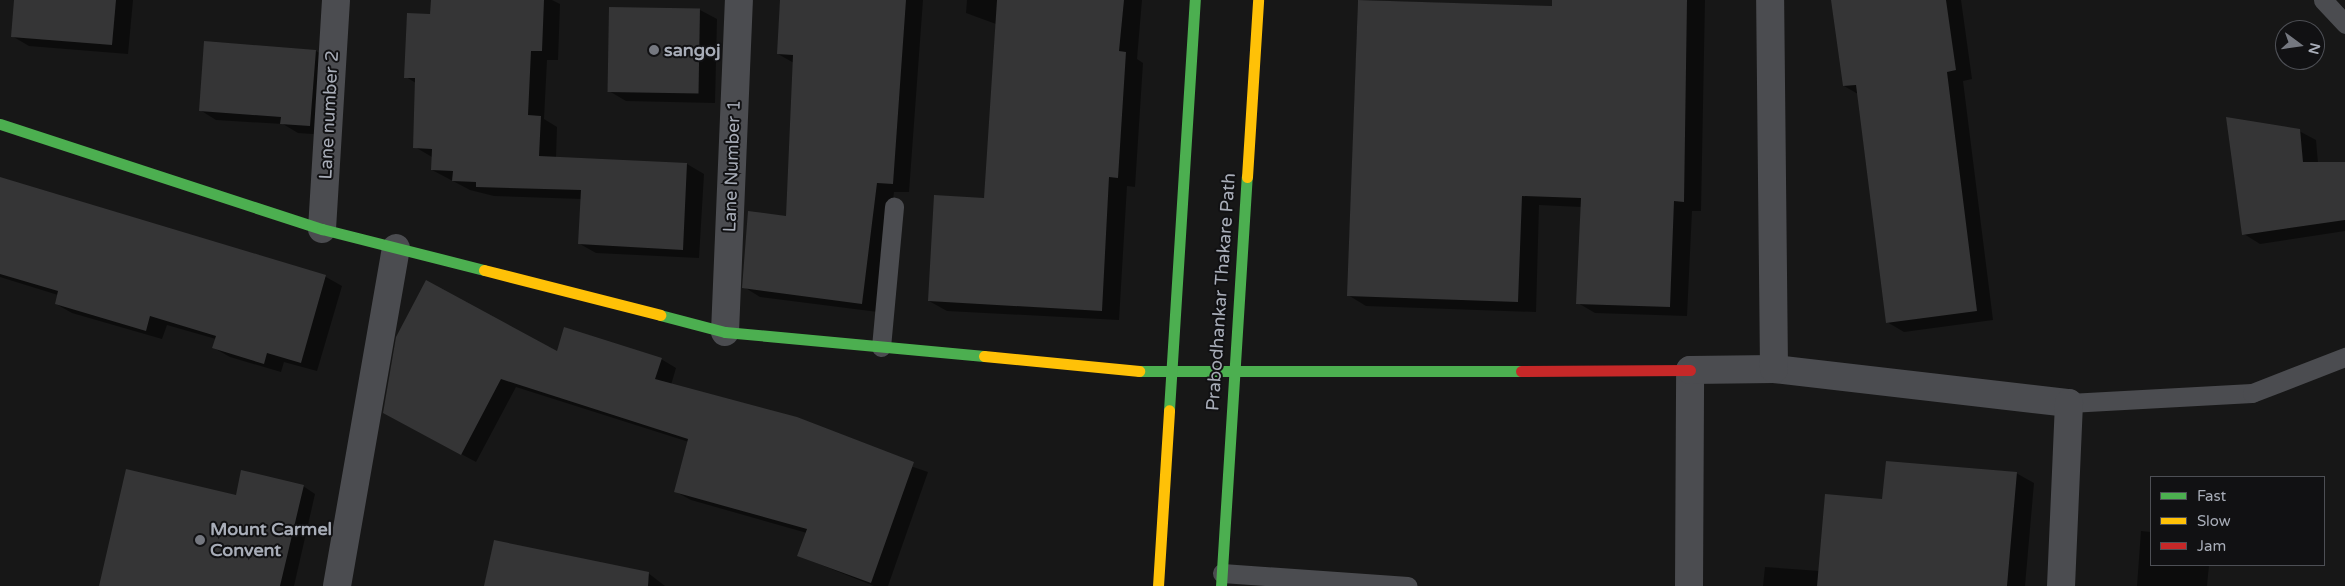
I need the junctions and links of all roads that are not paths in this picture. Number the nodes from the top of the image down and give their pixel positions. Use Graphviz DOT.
graph roads {
  1 [pos="336,0"];
  2 [pos="739,0"];
  3 [pos="1195,0"];
  4 [pos="1258,0"];
  5 [pos="1770,0"];
  6 [pos="2323,0"];
  7 [pos="2345,24"];
  8 [pos="0,124"];
  9 [pos="894,207"];
  10 [pos="322,229"];
  11 [pos="396,248"];
  12 [pos="725,332"];
  13 [pos="881,347"];
  14 [pos="2345,357"];
  15 [pos="1774,369"];
  16 [pos="1690,370"];
  17 [pos="1170,374"];
  18 [pos="1232,375"];
  19 [pos="2069,403"];
  20 [pos="1221,579"];
  21 [pos="1321,583"];
  22 [pos="337,586"];
  23 [pos="1158,586"];
  24 [pos="1408,586"];
  25 [pos="1689,586"];
  26 [pos="2062,586"];
  1 -- 10 [label="street, Lane number 2"];
  2 -- 12 [label="street, Lane Number 1"];
  3 -- 17 [label="street"];
  4 -- 18 [label="street, Prabodhankar Thakare Path"];
  5 -- 15 [label="street"];
  6 -- 7 [label="lane"];
  8 -- 10 [label="street"];
  9 -- 13 [label="lane"];
  10 -- 11 [label="street"];
  11 -- 12 [label="street"];
  11 -- 22 [label="street"];
  12 -- 13 [label="street"];
  13 -- 17 [label="street"];
  14 -- 19 [label="lane"];
  15 -- 16 [label="street"];
  15 -- 19 [label="street"];
  16 -- 18 [label="street"];
  16 -- 25 [label="street"];
  17 -- 18 [label="street"];
  17 -- 23 [label="street"];
  18 -- 20 [label="street, Prabodhankar Thakare Path"];
  19 -- 26 [label="street"];
  20 -- 21 [label="lane"];
  21 -- 24 [label="lane"];
}
